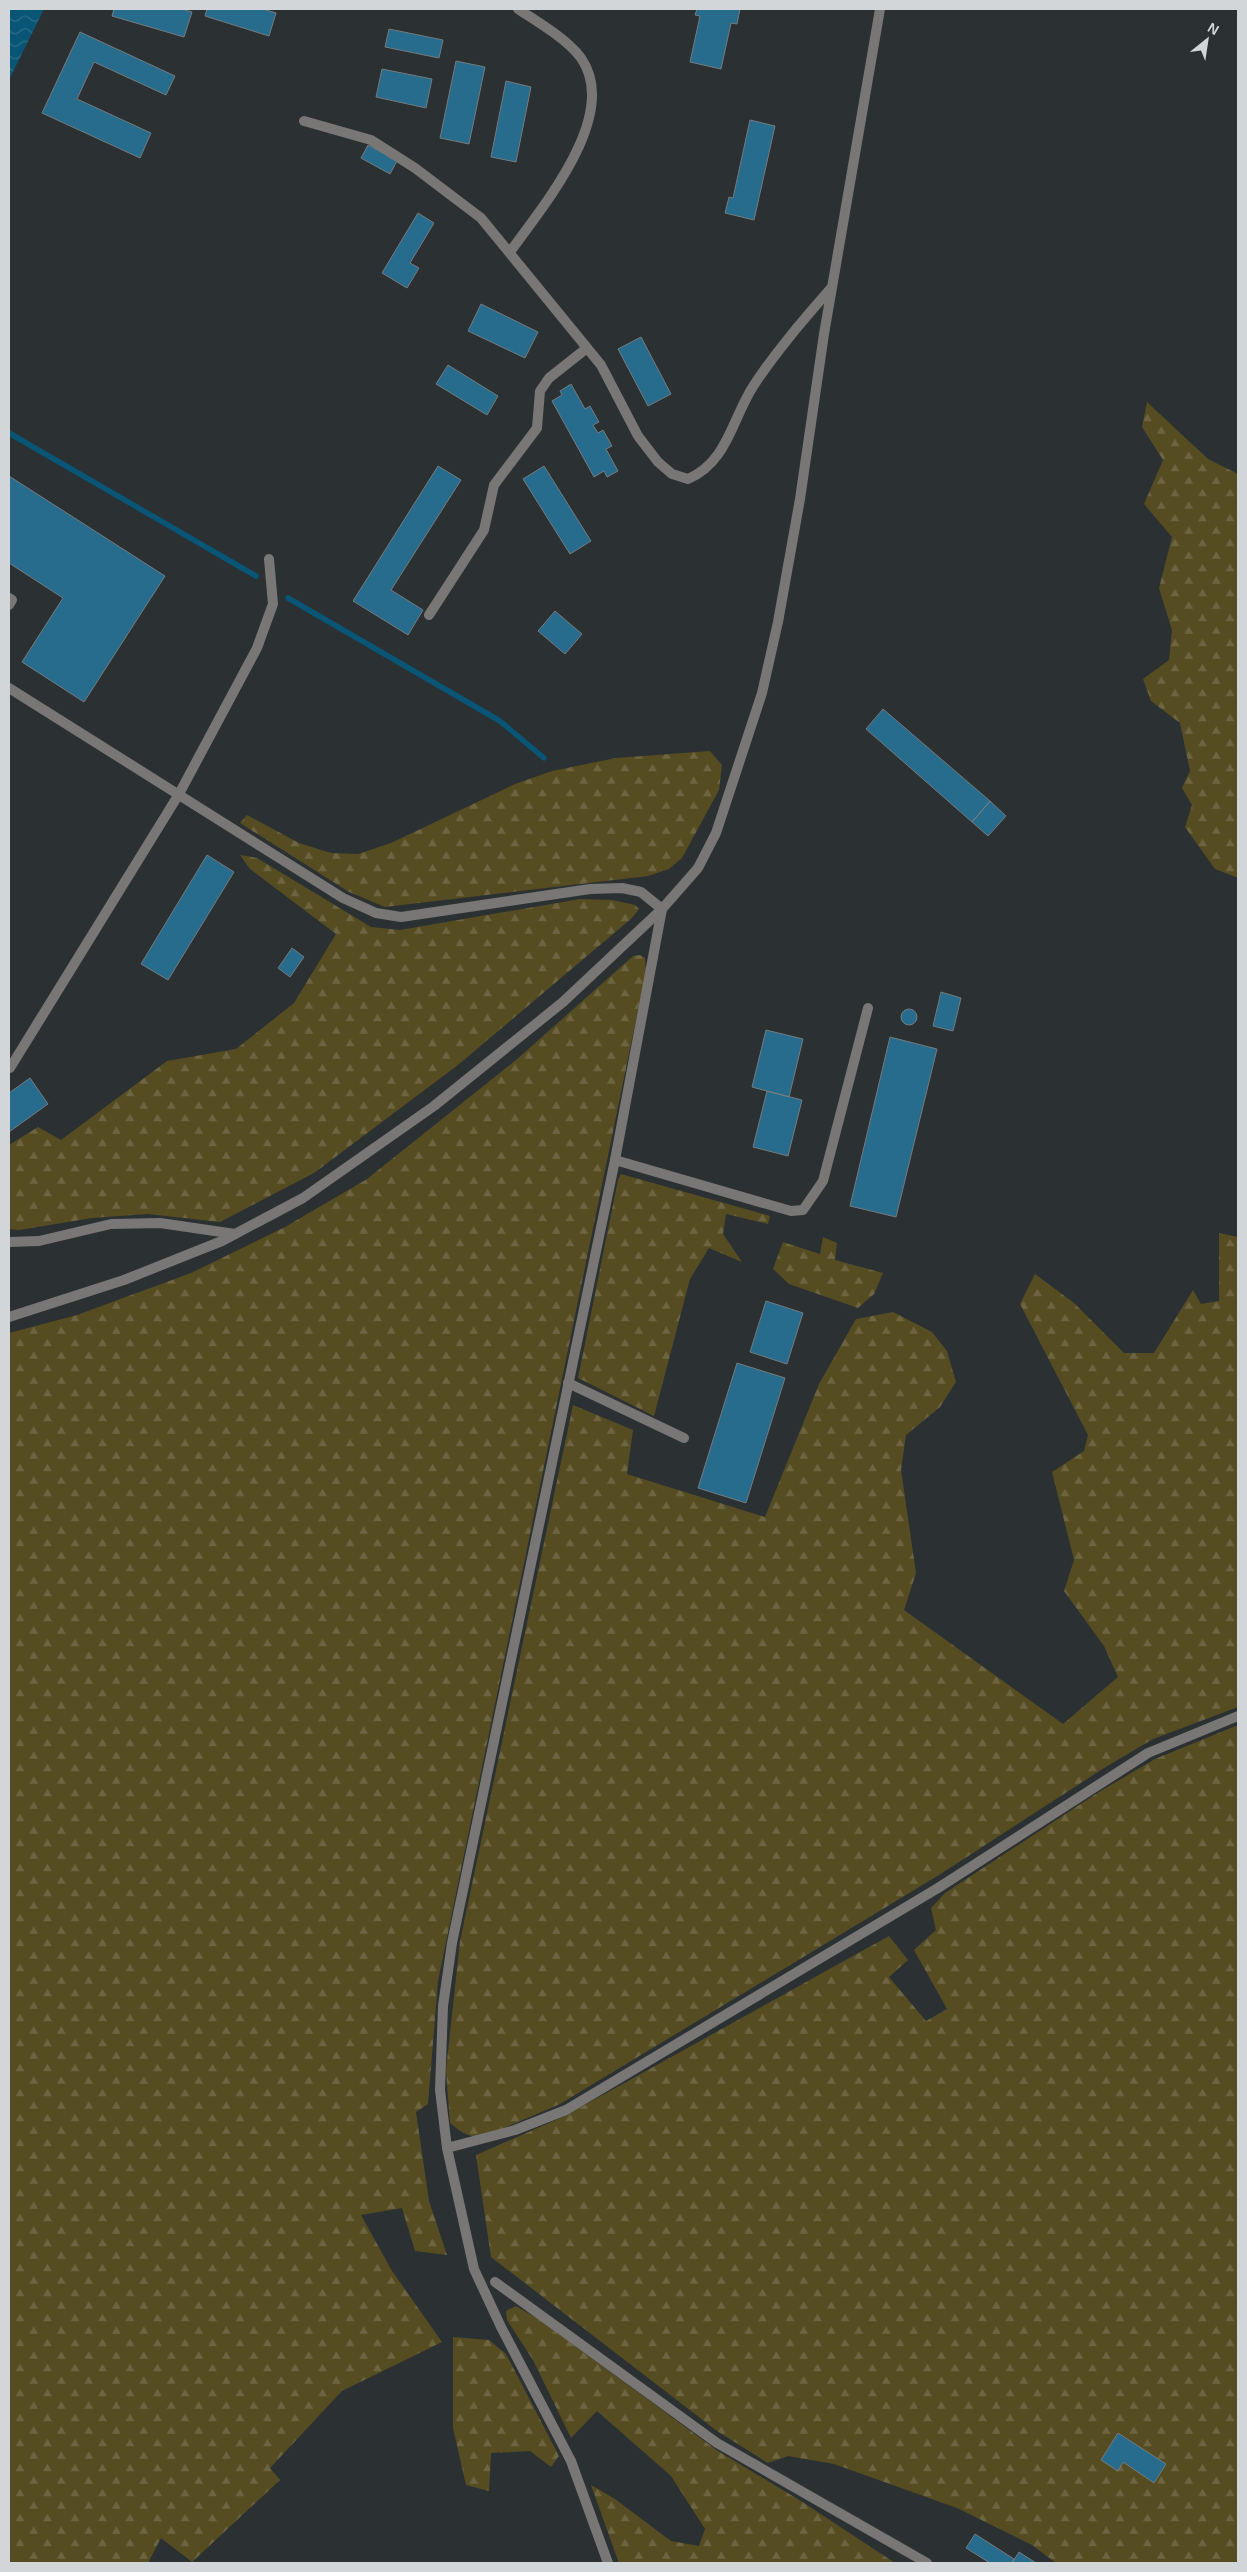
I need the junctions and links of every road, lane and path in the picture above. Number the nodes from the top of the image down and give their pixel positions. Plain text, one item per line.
1 (518, 9) edge
2 (880, 9) edge
3 (304, 121) dead end
4 (510, 252) junction
5 (832, 287) junction
6 (587, 348) junction
7 (269, 559) dead end
8 (9, 598) edge
9 (9, 605) edge
10 (429, 615) dead end
11 (9, 688) edge
12 (178, 794) junction
13 (662, 910) junction
14 (868, 1008) dead end
15 (10, 1068) dead end
16 (615, 1160) junction
17 (235, 1234) junction
18 (9, 1242) edge
19 (9, 1317) edge
20 (568, 1383) junction
21 (684, 1438) dead end
22 (1238, 1716) edge
23 (447, 2148) junction
24 (495, 2282) dead end
25 (608, 2563) edge
26 (927, 2563) edge

1 - 4 street
2 - 5 street
3 - 4 street
4 - 6 street
5 - 6 street
5 - 13 street
6 - 10 street
7 - 12 street
8 - 9 street
11 - 12 street
12 - 13 street
12 - 15 street
13 - 16 street
13 - 17 street
14 - 16 street
16 - 20 street
17 - 18 street
17 - 19 street
20 - 21 street
20 - 23 street
22 - 23 street
23 - 25 street
24 - 26 street

